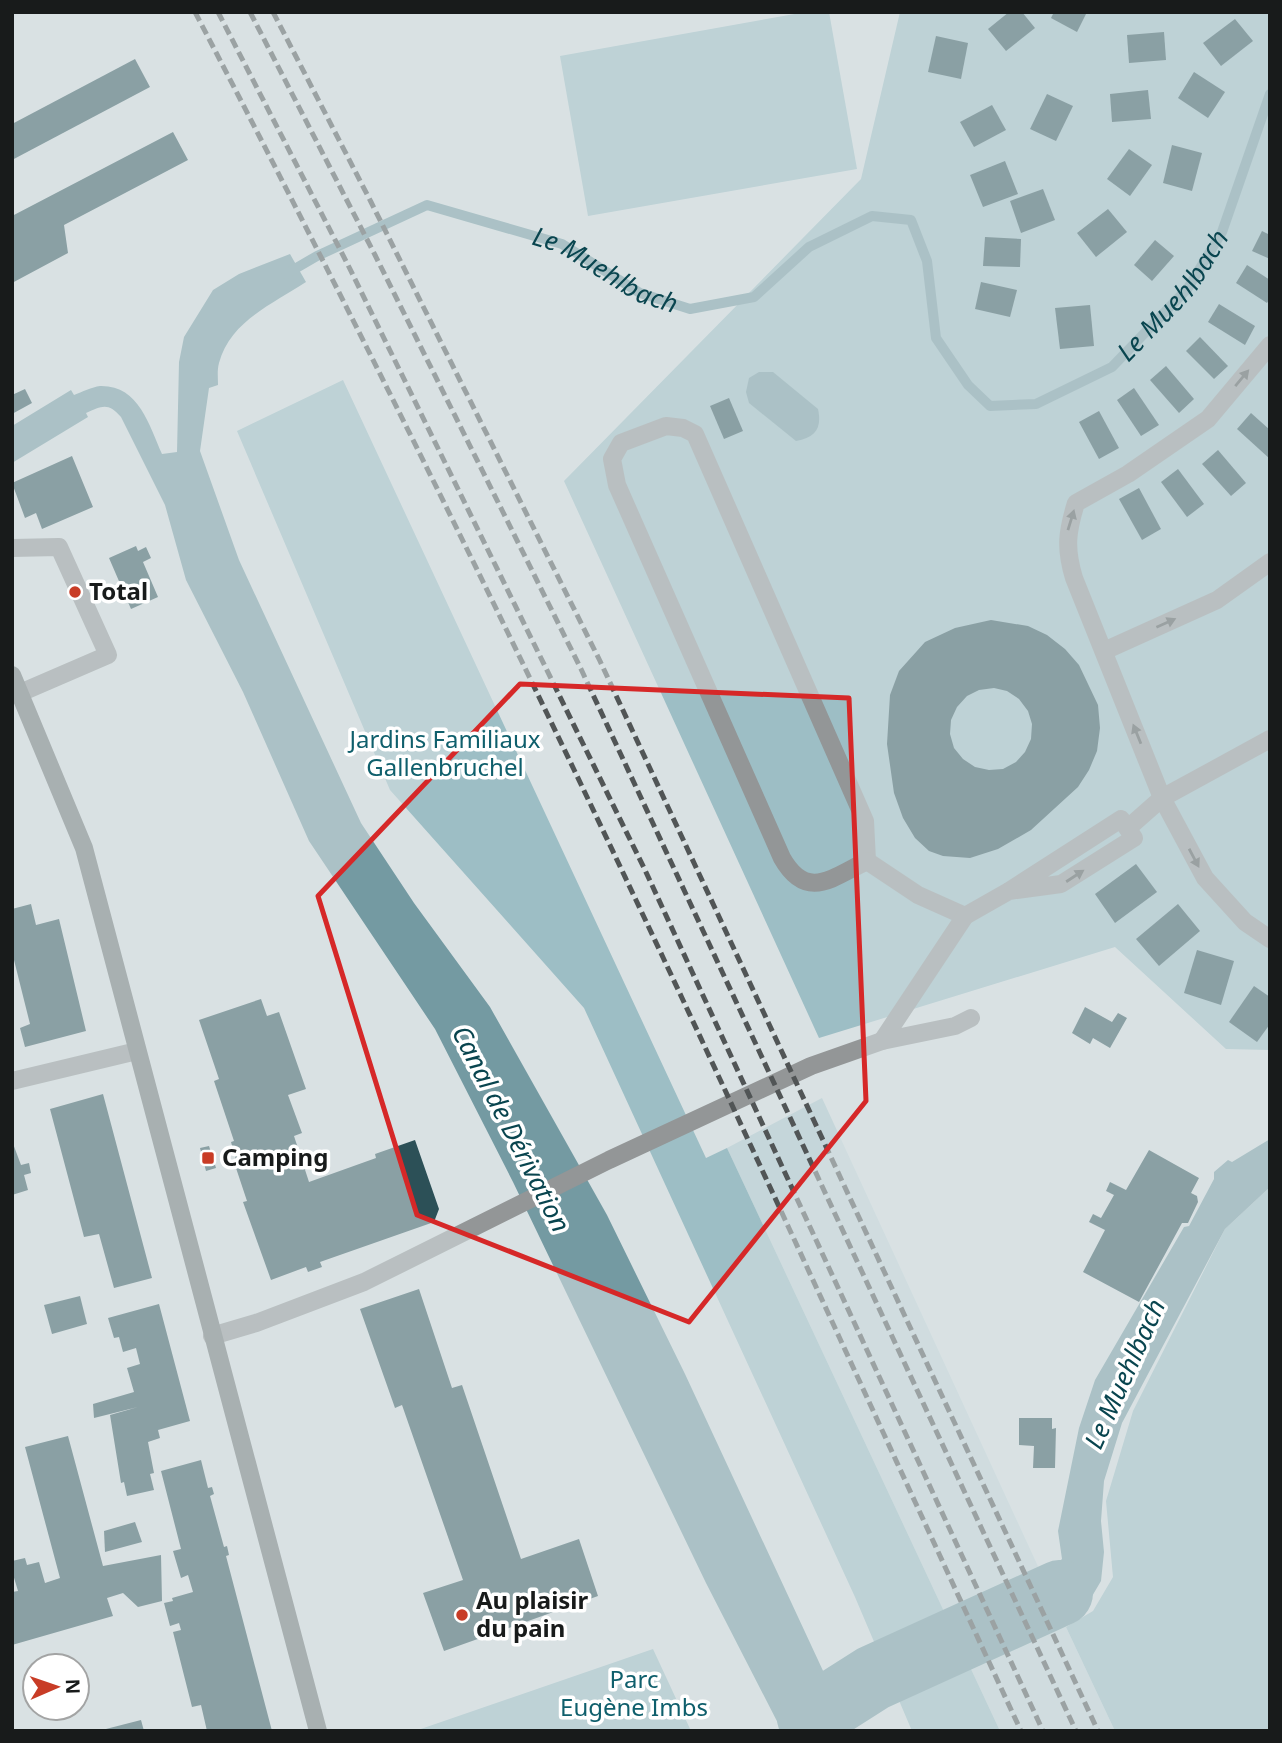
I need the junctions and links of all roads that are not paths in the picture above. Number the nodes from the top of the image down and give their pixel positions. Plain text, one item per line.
1 (1270, 345) edge
2 (12, 548) edge
3 (1270, 562) edge
4 (1104, 651) junction
5 (12, 675) edge
6 (20, 693) junction
7 (1270, 739) edge
8 (1162, 797) junction
9 (867, 860) junction
10 (965, 916) junction
11 (1270, 939) edge
12 (971, 1018) dead end
13 (882, 1041) junction
14 (137, 1051) junction
15 (12, 1081) edge
16 (212, 1336) junction
17 (317, 1731) edge

4 -> 1 street
2 - 6 street
4 -> 3 street
8 -> 4 street
5 - 6 main road
6 - 14 main road
7 - 8 street
8 - 10 street
8 -> 11 street
9 - 9 street
9 - 10 street
10 - 13 street
12 - 13 street
13 - 16 street
14 - 15 street
14 - 16 main road
16 - 17 main road

